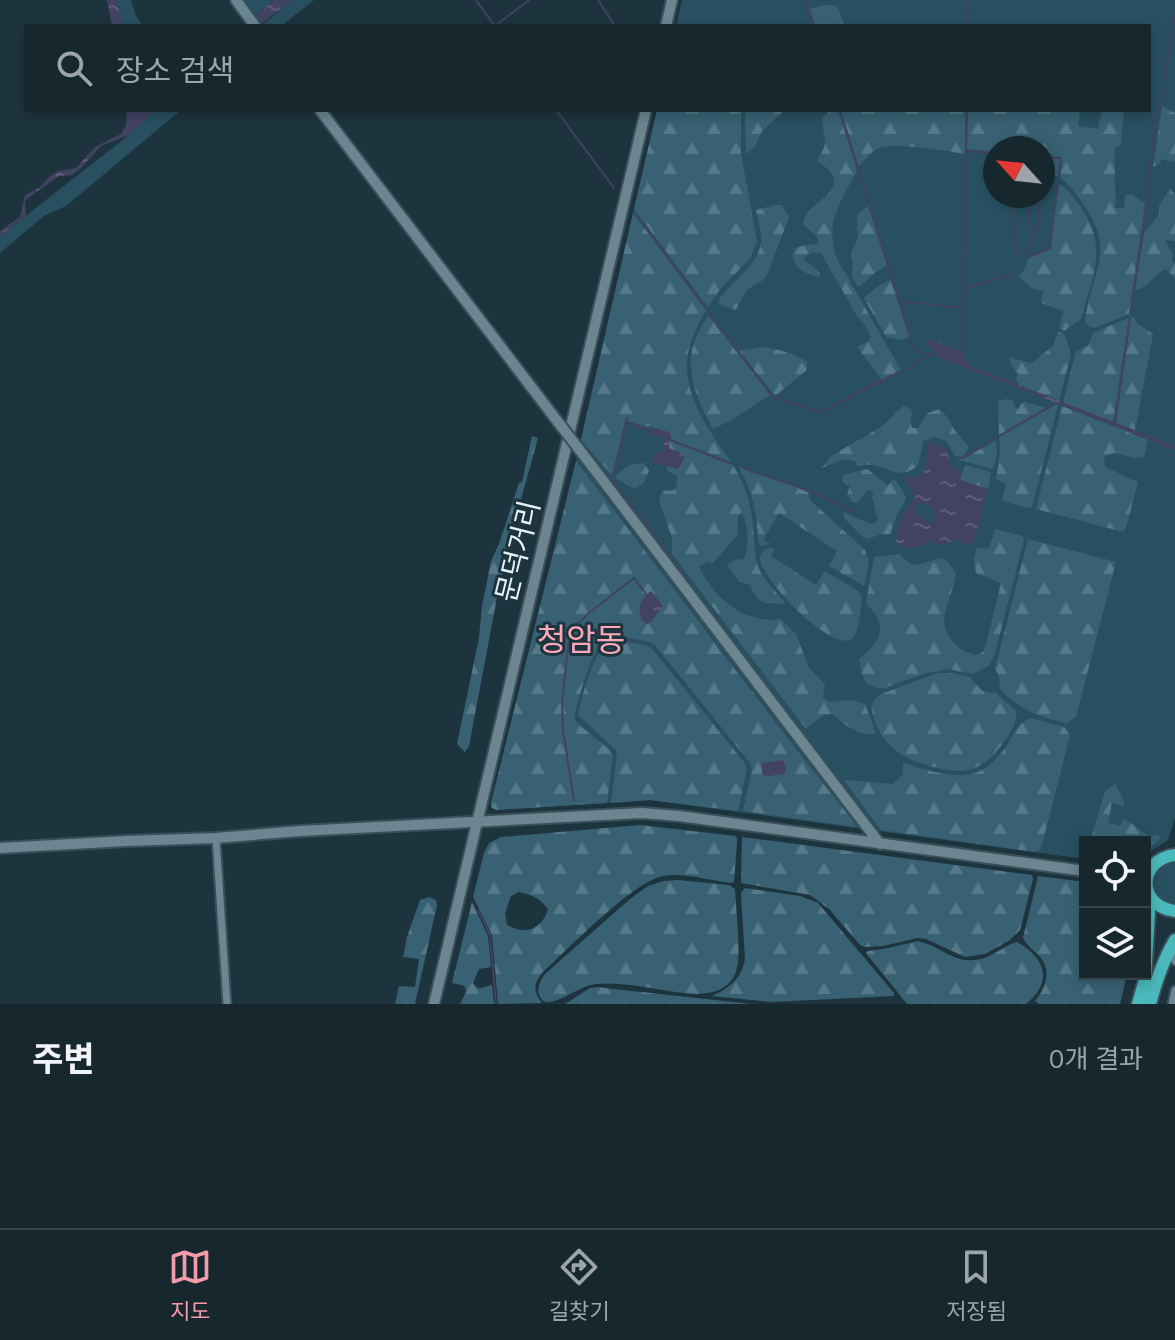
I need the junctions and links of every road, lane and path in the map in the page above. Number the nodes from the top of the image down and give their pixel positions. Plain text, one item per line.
1 (236, 0) edge
2 (672, 0) edge
3 (254, 24) edge
4 (666, 24) edge
5 (322, 112) edge
6 (646, 112) edge
7 (477, 823) junction
8 (216, 838) junction
9 (880, 844) junction
10 (0, 848) edge
11 (1175, 855) edge
12 (1151, 865) edge
13 (1079, 870) edge
14 (1151, 898) edge
15 (1147, 908) edge
16 (1174, 911) edge
17 (1173, 950) edge
18 (1175, 990) edge
19 (227, 1004) edge
20 (434, 1004) edge
21 (1138, 1004) edge
22 (1150, 1004) edge
23 (1172, 1004) edge

1 - 3 street
2 - 4 street
5 - 9 street, bridge
6 - 7 street, 문덕거리
7 - 8 street
7 - 9 street
7 - 20 street, 문덕거리
8 - 10 street
8 - 19 street
9 - 13 street
11 - 12 highway
14 - 16 highway
15 - 21 highway
17 - 22 highway
18 - 23 street

